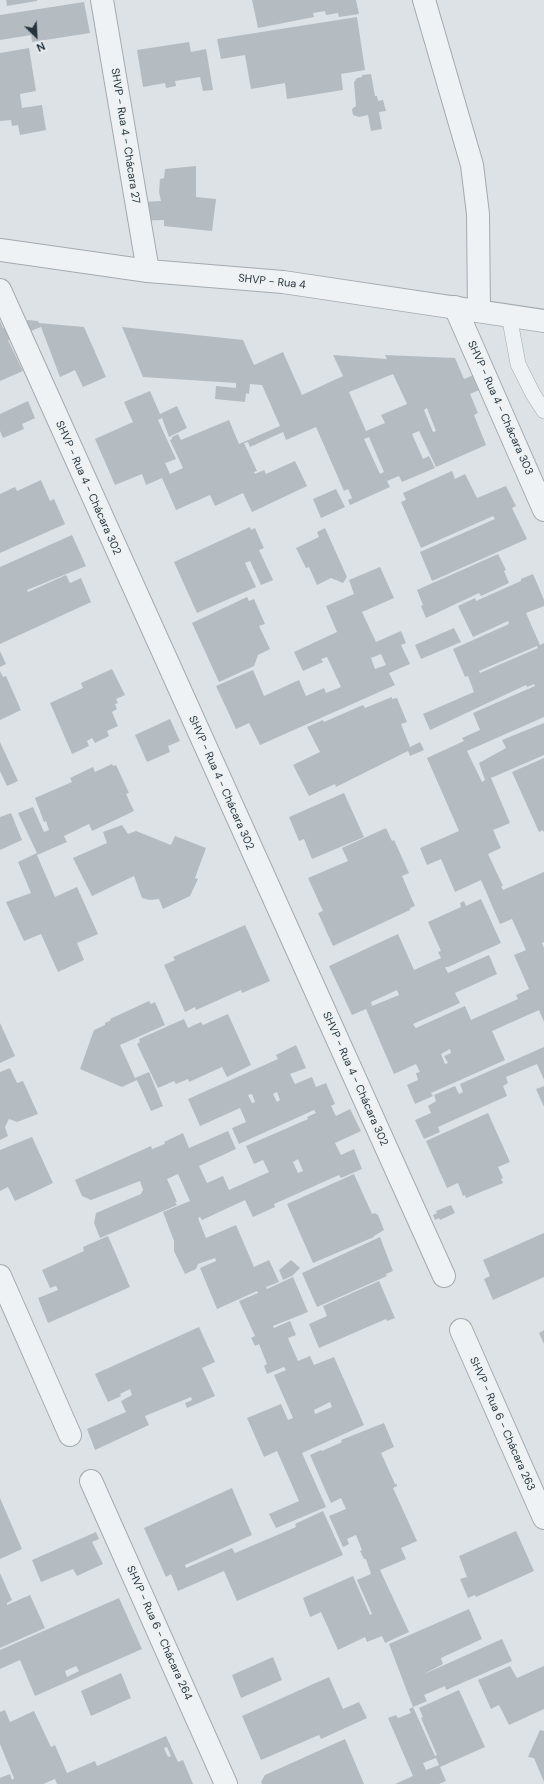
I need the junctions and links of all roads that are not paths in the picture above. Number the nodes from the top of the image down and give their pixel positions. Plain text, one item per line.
1 (102, 0) edge
2 (424, 0) edge
3 (0, 250) edge
4 (148, 271) junction
5 (0, 290) edge
6 (455, 307) junction
7 (479, 311) junction
8 (509, 315) junction
9 (544, 321) edge
10 (544, 412) edge
11 (544, 510) edge
12 (0, 1276) edge
13 (444, 1276) dead end
14 (461, 1330) dead end
15 (70, 1436) dead end
16 (91, 1481) dead end
17 (544, 1518) edge
18 (226, 1784) edge

1 - 4 street, SHVP - Rua 4 - Chácara 27
2 - 7 street
3 - 4 street, SHVP - Rua 4
4 - 6 street, SHVP - Rua 4
5 - 13 street, SHVP - Rua 4 - Chácara 302
6 - 7 street, SHVP - Rua 4
6 - 11 street, SHVP - Rua 4 - Chácara 303
7 - 8 street, SHVP - Rua 4
8 - 9 street, SHVP - Rua 4
8 - 10 lane
12 - 15 street
14 - 17 street, SHVP - Rua 6 - Chácara 263
16 - 18 street, SHVP - Rua 6 - Chácara 264

